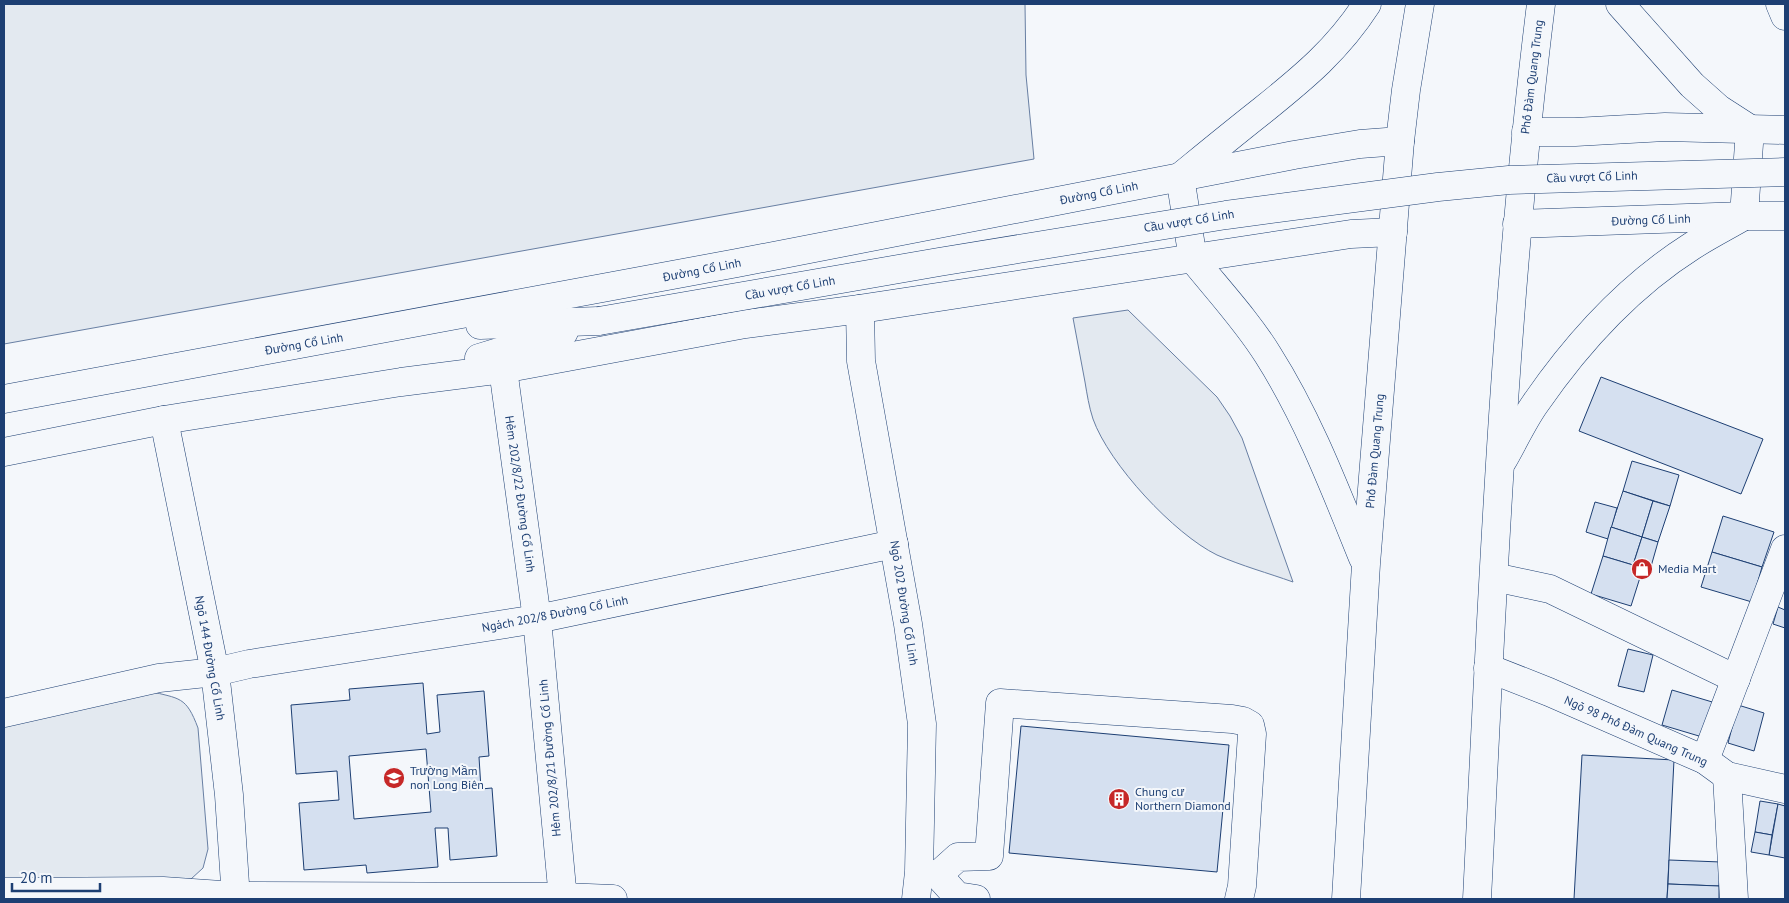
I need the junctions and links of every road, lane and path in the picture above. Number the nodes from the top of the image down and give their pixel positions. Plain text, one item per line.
1 (1367, 4) edge
2 (1420, 4) edge
3 (1541, 4) edge
4 (1620, 4) edge
5 (1780, 4) edge
6 (1785, 16) edge
7 (1750, 128) junction
8 (1785, 130) edge
9 (1526, 132) junction
10 (1400, 141) junction
11 (1785, 172) edge
12 (1180, 177) junction
13 (1744, 216) junction
14 (1785, 216) edge
15 (1518, 224) junction
16 (1393, 232) junction
17 (1193, 259) junction
18 (860, 309) junction
19 (599, 321) junction
20 (391, 328) junction
21 (503, 369) junction
22 (401, 382) junction
23 (4, 399) edge
24 (164, 420) junction
25 (4, 452) edge
26 (1500, 465) junction
27 (894, 544) junction
28 (1785, 549) edge
29 (1366, 564) junction
30 (1494, 577) junction
31 (537, 619) junction
32 (1488, 668) junction
33 (215, 672) junction
34 (1736, 679) junction
35 (4, 713) edge
36 (1705, 760) junction
37 (1727, 776) junction
38 (1785, 788) edge
39 (928, 873) junction
40 (4, 892) edge
41 (236, 898) edge
42 (563, 898) edge
43 (613, 899) edge
44 (916, 899) edge
45 (976, 899) edge
46 (1239, 899) edge
47 (1346, 899) edge
48 (1477, 899) edge
49 (1734, 899) edge

1 - 12 main road
2 - 10 main road, Phố Đàm Quang Trung
3 - 9 main road, Phố Đàm Quang Trung
4 - 7 main road
5 - 6 main road
7 - 8 main road
7 - 9 main road
7 - 13 main road
9 - 15 main road, Phố Đàm Quang Trung
10 - 12 main road, Đường Cổ Linh
10 - 16 main road, Phố Đàm Quang Trung
11 - 19 main road, Cầu vượt Cổ Linh, bridge
12 - 17 main road
12 - 20 main road, Đường Cổ Linh
13 - 14 main road, Đường Cổ Linh
13 - 15 main road, Đường Cổ Linh
13 - 26 main road
15 - 26 main road, Phố Đàm Quang Trung
16 - 17 main road
16 - 29 main road, Phố Đàm Quang Trung
17 - 18 main road
17 - 29 main road
18 - 21 main road
18 - 27 main road, Ngõ 202 Đường Cổ Linh
19 - 20 main road, Cầu vượt Cổ Linh
19 - 22 main road, Cầu vượt Cổ Linh
20 - 23 main road, Đường Cổ Linh
21 - 22 main road
21 - 31 main road, Hẻm 202/8/22 Đường Cổ Linh
22 - 24 main road
24 - 25 main road
24 - 33 main road, Ngõ 144 Đường Cổ Linh
26 - 30 main road, Phố Đàm Quang Trung
27 - 31 main road, Ngách 202/8 Đường Cổ Linh
27 - 39 main road, Ngõ 202 Đường Cổ Linh
28 - 34 main road
29 - 47 main road, Phố Đàm Quang Trung
30 - 32 main road, Phố Đàm Quang Trung
30 - 34 main road
31 - 33 main road, Ngách 202/8 Đường Cổ Linh
31 - 42 main road, Hẻm 202/8/21 Đường Cổ Linh
32 - 36 main road, Ngõ 98 Phố Đàm Quang Trung
32 - 48 main road, Phố Đàm Quang Trung
33 - 35 main road, Ngách 202/8 Đường Cổ Linh
33 - 41 main road, Ngõ 144 Đường Cổ Linh
34 - 36 main road
36 - 37 main road, Ngõ 98 Phố Đàm Quang Trung
37 - 38 main road, Ngõ 98 Phố Đàm Quang Trung
37 - 49 main road
39 - 44 main road, Ngõ 202 Đường Cổ Linh
39 - 45 main road
39 - 46 main road
40 - 41 main road
41 - 42 main road
42 - 43 main road

